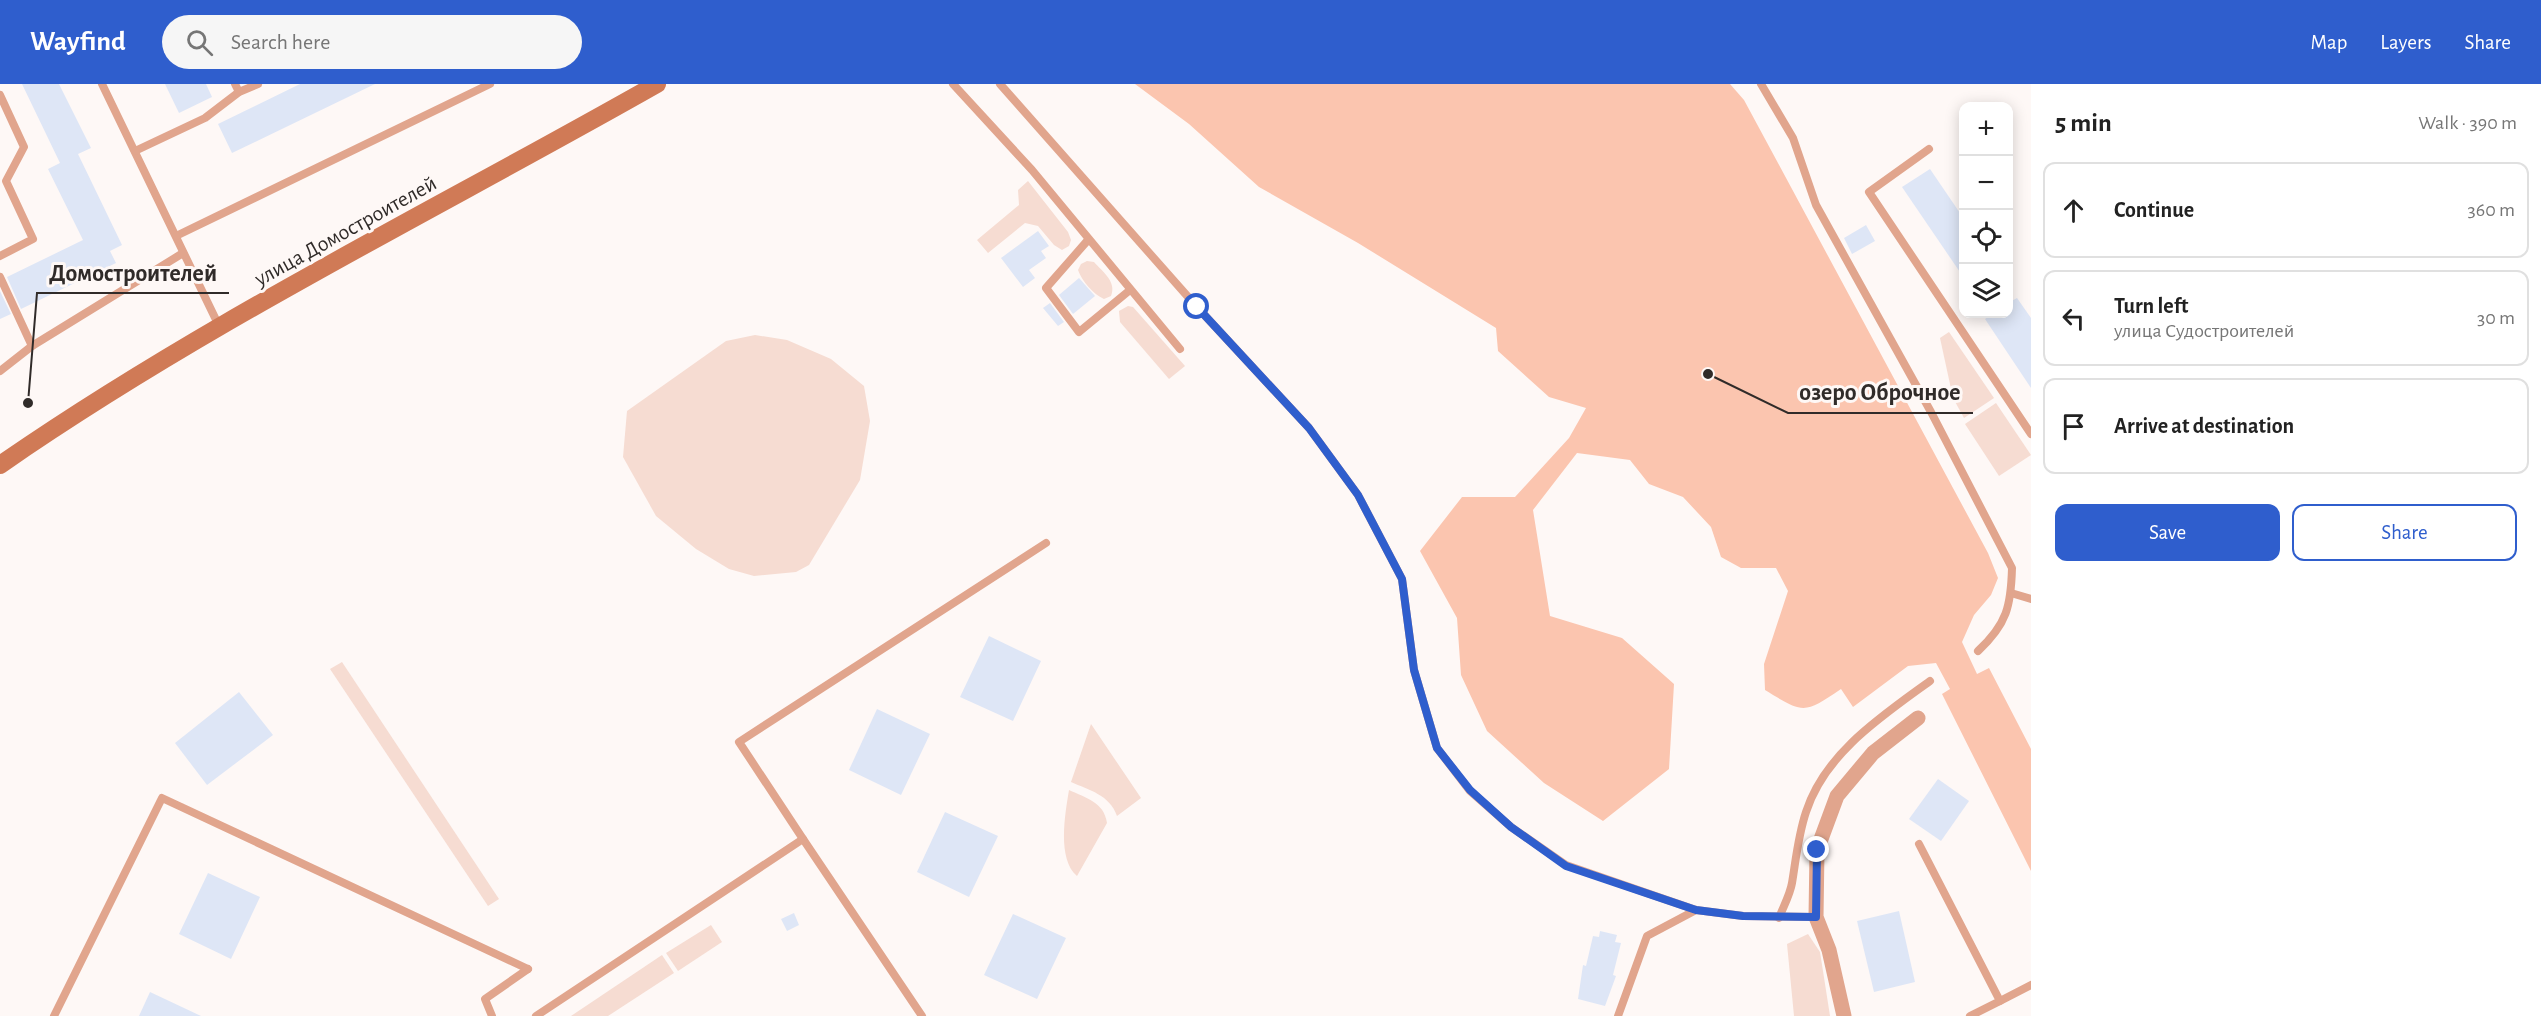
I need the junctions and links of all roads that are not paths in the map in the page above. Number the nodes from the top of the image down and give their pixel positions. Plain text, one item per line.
1 (102, 84) edge
2 (235, 84) edge
3 (258, 84) edge
4 (490, 84) edge
5 (657, 84) edge
6 (953, 84) edge
7 (1000, 84) edge
8 (1761, 84) edge
9 (477, 87) edge
10 (239, 92) junction
11 (0, 95) edge
12 (1929, 149) dead end
13 (135, 151) junction
14 (176, 236) junction
15 (1088, 240) junction
16 (183, 253) junction
17 (0, 256) edge
18 (0, 277) edge
19 (1130, 290) junction
20 (219, 326) junction
21 (32, 346) junction
22 (1180, 349) dead end
23 (0, 371) edge
24 (2031, 434) edge
25 (0, 465) edge
26 (1046, 543) dead end
27 (2011, 593) junction
28 (2031, 599) edge
29 (1978, 651) dead end
30 (1930, 681) dead end
31 (1918, 718) dead end
32 (803, 839) junction
33 (1919, 844) dead end
34 (1696, 910) junction
35 (1816, 917) junction
36 (1779, 918) junction
37 (2031, 986) edge
38 (2000, 1000) junction
39 (54, 1016) edge
40 (492, 1016) edge
41 (536, 1016) edge
42 (922, 1016) edge
43 (1618, 1016) edge
44 (1844, 1016) edge
45 (1970, 1016) edge

1 - 13 lane
2 - 10 lane
3 - 10 lane
4 - 9 lane
5 - 20 main road, улица Домостроителей
6 - 15 lane
7 - 34 lane
8 - 27 lane
9 - 14 lane
10 - 13 lane
11 - 17 lane
12 - 24 lane
13 - 14 lane
14 - 16 lane
15 - 19 lane
15 - 19 lane
16 - 20 lane
16 - 21 lane
18 - 21 lane
19 - 22 lane
20 - 25 main road, улица Домостроителей
21 - 23 lane
26 - 32 lane
27 - 28 lane
27 - 29 lane
30 - 36 lane
31 - 35 street
32 - 41 lane
32 - 42 lane
33 - 38 lane
34 - 36 lane
34 - 43 lane
35 - 36 lane
35 - 44 street
37 - 38 lane
38 - 45 lane
39 - 40 lane

